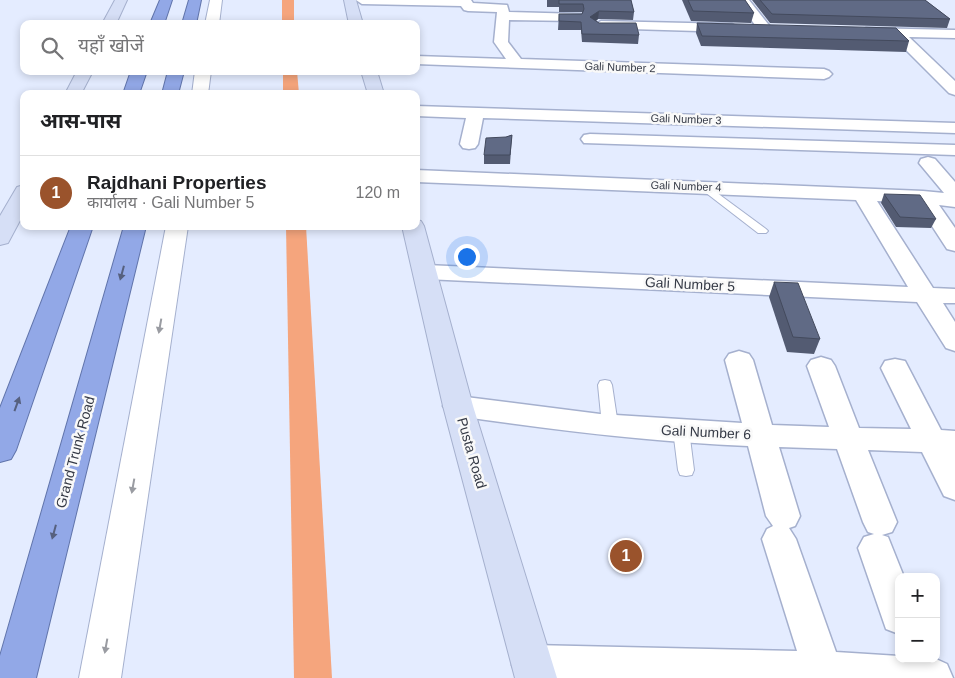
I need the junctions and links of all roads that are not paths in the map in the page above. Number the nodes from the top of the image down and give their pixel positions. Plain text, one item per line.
1 (121, 0) edge
2 (166, 0) edge
3 (196, 0) edge
4 (216, 0) edge
5 (350, 0) edge
6 (362, 0) edge
7 (743, 0) edge
8 (466, 1) edge
9 (502, 16) junction
10 (576, 17) edge
11 (111, 20) edge
12 (158, 20) edge
13 (190, 20) edge
14 (213, 20) edge
15 (355, 20) edge
16 (598, 25) edge
17 (501, 30) junction
18 (519, 30) dead end
19 (850, 31) edge
20 (896, 32) junction
21 (955, 34) edge
22 (539, 51) dead end
23 (420, 60) edge
24 (517, 64) junction
25 (551, 64) junction
26 (824, 74) dead end
27 (83, 75) edge
28 (138, 75) edge
29 (175, 75) edge
30 (203, 75) edge
31 (371, 75) edge
32 (939, 75) junction
33 (955, 76) edge
34 (75, 90) edge
35 (133, 90) edge
36 (171, 90) edge
37 (201, 90) edge
38 (375, 90) edge
39 (955, 90) edge
40 (420, 111) edge
41 (475, 113) junction
42 (634, 118) junction
43 (782, 122) junction
44 (822, 124) junction
45 (955, 128) edge
46 (590, 138) dead end
47 (490, 139) edge
48 (638, 140) junction
49 (796, 145) junction
50 (837, 146) junction
51 (955, 150) edge
52 (928, 164) dead end
53 (420, 176) edge
54 (705, 187) junction
55 (955, 194) edge
56 (863, 195) junction
57 (923, 197) junction
58 (20, 199) edge
59 (955, 201) edge
60 (81, 230) edge
61 (134, 230) edge
62 (176, 230) edge
63 (413, 230) edge
64 (762, 231) dead end
65 (0, 238) edge
66 (955, 244) edge
67 (426, 272) junction
68 (924, 295) junction
69 (955, 296) edge
70 (955, 342) edge
71 (739, 360) dead end
72 (821, 366) dead end
73 (895, 368) dead end
74 (606, 385) dead end
75 (458, 406) junction
76 (610, 425) junction
77 (680, 430) junction
78 (761, 435) junction
79 (850, 438) junction
80 (943, 442) edge
81 (0, 450) edge
82 (686, 470) dead end
83 (955, 487) edge
84 (895, 601) edge
85 (823, 670) junction
86 (921, 671) edge
87 (534, 672) edge
88 (15, 678) edge
89 (100, 678) edge

1 - 11 main road
2 - 12 highway
3 - 13 highway
4 - 14 street
5 - 15 main road
6 - 8 street
7 - 16 street
8 - 9 street
9 - 10 street
9 - 17 street
17 - 18 street
17 - 24 street
19 - 20 street
20 - 21 street
20 - 32 street
22 - 25 street
23 - 24 street, Gali Number 2
24 - 25 street, Gali Number 2
25 - 26 street, Gali Number 2
27 - 34 main road
28 - 35 highway
29 - 36 highway
30 - 37 street
31 - 38 main road
32 - 33 street
32 - 39 street
40 - 41 street, Gali Number 3
41 - 42 street, Gali Number 3
41 - 47 street
42 - 43 street, Gali Number 3
42 - 48 street
43 - 44 street, Gali Number 3
43 - 49 street
44 - 45 street, Gali Number 3
44 - 50 street
46 - 48 street
48 - 49 street
49 - 50 street
50 - 51 street
52 - 55 street
53 - 54 street, Gali Number 4
54 - 56 street, Gali Number 4
54 - 64 lane
56 - 57 street, Gali Number 4
56 - 68 street
57 - 59 street, Gali Number 4
57 - 66 street
58 - 65 main road
81 -> 60 highway
61 -> 88 highway, Grand Trunk Road
62 -> 89 street
63 - 67 main road, Pusta Road
67 - 68 street, Gali Number 5
67 - 75 main road, Pusta Road
68 - 69 street, Gali Number 5
68 - 70 street
71 - 78 street
72 - 79 street
73 - 80 street
74 - 76 lane
75 - 76 street, Gali Number 6
75 - 87 main road, Pusta Road
76 - 77 street, Gali Number 6
77 - 78 street, Gali Number 6
77 - 82 lane
78 - 79 street, Gali Number 6
78 - 85 street
79 - 80 street, Gali Number 6
79 - 84 street
80 - 83 street
85 - 86 street
85 - 87 street

